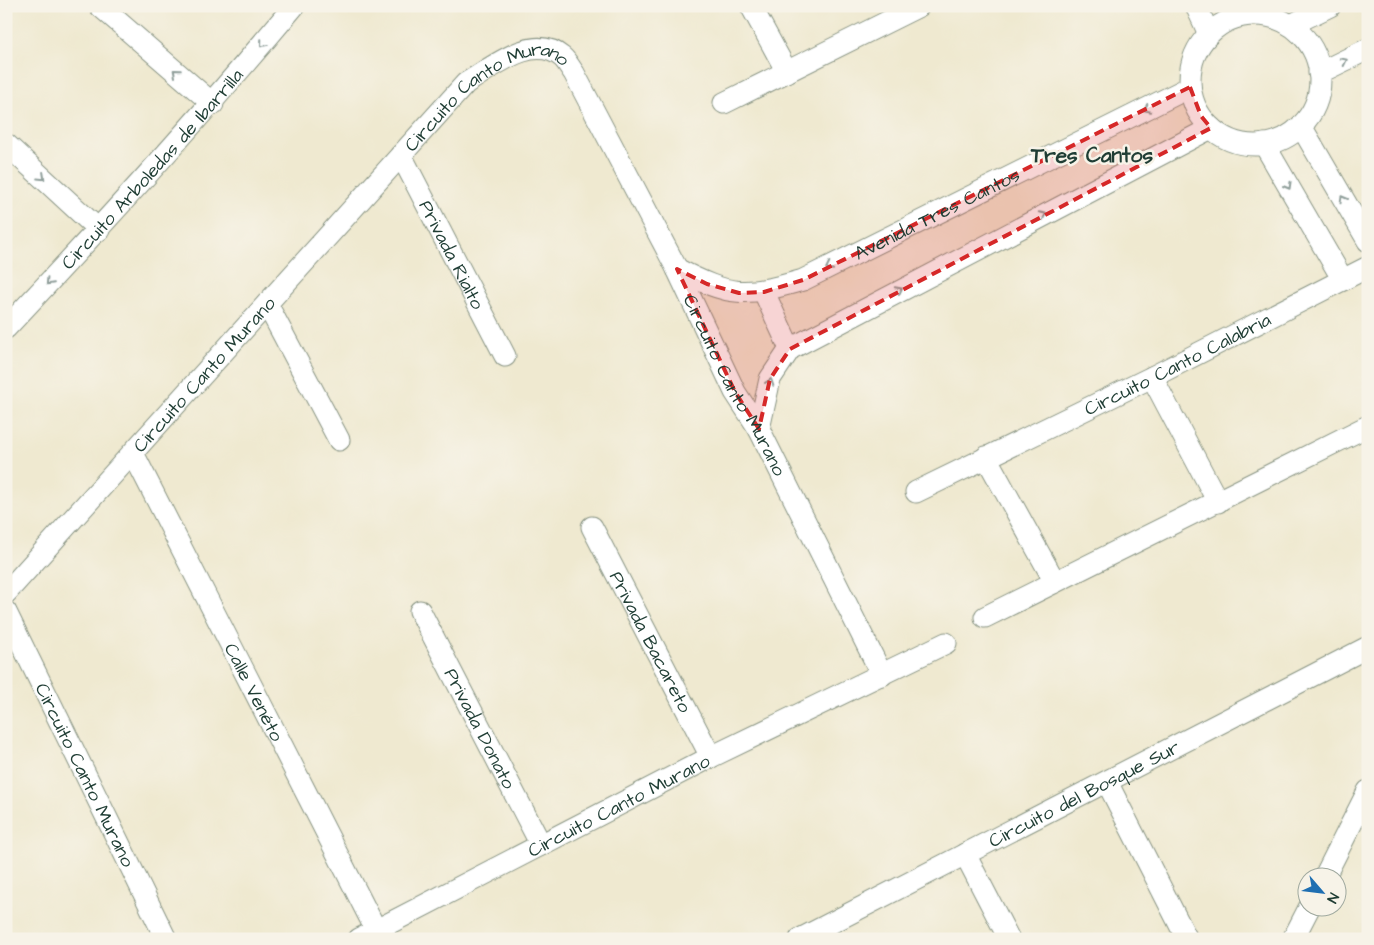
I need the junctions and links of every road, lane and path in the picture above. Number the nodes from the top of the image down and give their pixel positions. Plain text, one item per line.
1 (100, 6) edge
2 (294, 6) edge
3 (751, 6) edge
4 (920, 6) edge
5 (1196, 6) edge
6 (1330, 6) edge
7 (1237, 11) edge
8 (1291, 25) junction
9 (1209, 34) junction
10 (1368, 49) edge
11 (788, 72) junction
12 (1320, 73) junction
13 (1190, 87) junction
14 (724, 103) dead end
15 (212, 104) junction
16 (1301, 126) junction
17 (1211, 128) junction
18 (6, 144) edge
19 (1264, 144) junction
20 (401, 155) junction
21 (99, 230) junction
22 (1368, 241) edge
23 (1368, 268) edge
24 (677, 269) junction
25 (1343, 280) junction
26 (764, 292) junction
27 (267, 304) junction
28 (6, 328) edge
29 (790, 348) junction
30 (505, 356) dead end
31 (1152, 377) junction
32 (1368, 426) edge
33 (759, 429) junction
34 (339, 440) dead end
35 (133, 453) junction
36 (986, 457) junction
37 (916, 492) dead end
38 (1218, 502) junction
39 (592, 527) dead end
40 (1055, 582) junction
41 (6, 593) edge
42 (420, 611) dead end
43 (6, 612) edge
44 (985, 617) dead end
45 (946, 643) dead end
46 (1368, 647) edge
47 (882, 675) junction
48 (711, 757) junction
49 (1108, 782) junction
50 (1368, 791) edge
51 (541, 846) junction
52 (965, 854) junction
53 (1329, 868) edge
54 (1304, 918) edge
55 (825, 933) edge
56 (367, 935) edge
57 (166, 939) edge
58 (800, 939) edge
59 (1009, 939) edge
60 (1187, 939) edge
61 (1293, 939) edge

15 -> 1 street
2 -> 15 street, Circuito Arboledas de Ibarrilla
3 - 11 street
4 - 11 street
5 - 9 street
6 - 8 street
7 - 8 street
7 - 9 street
8 - 12 street
9 - 13 street
12 -> 10 street
11 - 14 street
12 - 16 street
13 - 17 street
13 -> 26 street, Avenida Tres Cantos
15 - 21 street, Circuito Arboledas de Ibarrilla
16 - 19 street
22 -> 16 street
17 - 19 street
29 -> 17 street
18 -> 21 street
19 -> 25 street
20 - 24 street, Circuito Canto Murano
20 - 27 street, Circuito Canto Murano
20 - 30 street, Privada Rialto
21 -> 28 street, Circuito Arboledas de Ibarrilla
23 - 25 street, Circuito Canto Calabria
24 - 26 street, Avenida Tres Cantos
24 - 33 street, Circuito Canto Murano
25 - 31 street, Circuito Canto Calabria
26 - 29 street
27 - 34 street
27 - 35 street, Circuito Canto Murano
33 -> 29 street
31 - 36 street, Circuito Canto Calabria
31 - 38 street
32 - 38 street
33 - 47 street, Circuito Canto Murano
35 - 41 street, Circuito Canto Murano
35 - 56 street, Calle Venéto
36 - 37 street, Circuito Canto Calabria
36 - 40 street
38 - 40 street
39 - 48 street, Privada Bacareto
40 - 44 street
42 - 51 street, Privada Donato
43 - 57 street, Circuito Canto Murano
45 - 47 street, Circuito Canto Murano
46 - 49 street, Circuito del Bosque Sur
47 - 48 street, Circuito Canto Murano
48 - 51 street, Circuito Canto Murano
49 - 52 street, Circuito del Bosque Sur
49 - 60 street
50 - 53 street
51 - 56 street, Circuito Canto Murano
52 - 55 street, Circuito del Bosque Sur
52 - 59 street
54 - 61 street
55 - 58 street, Circuito del Bosque Sur

